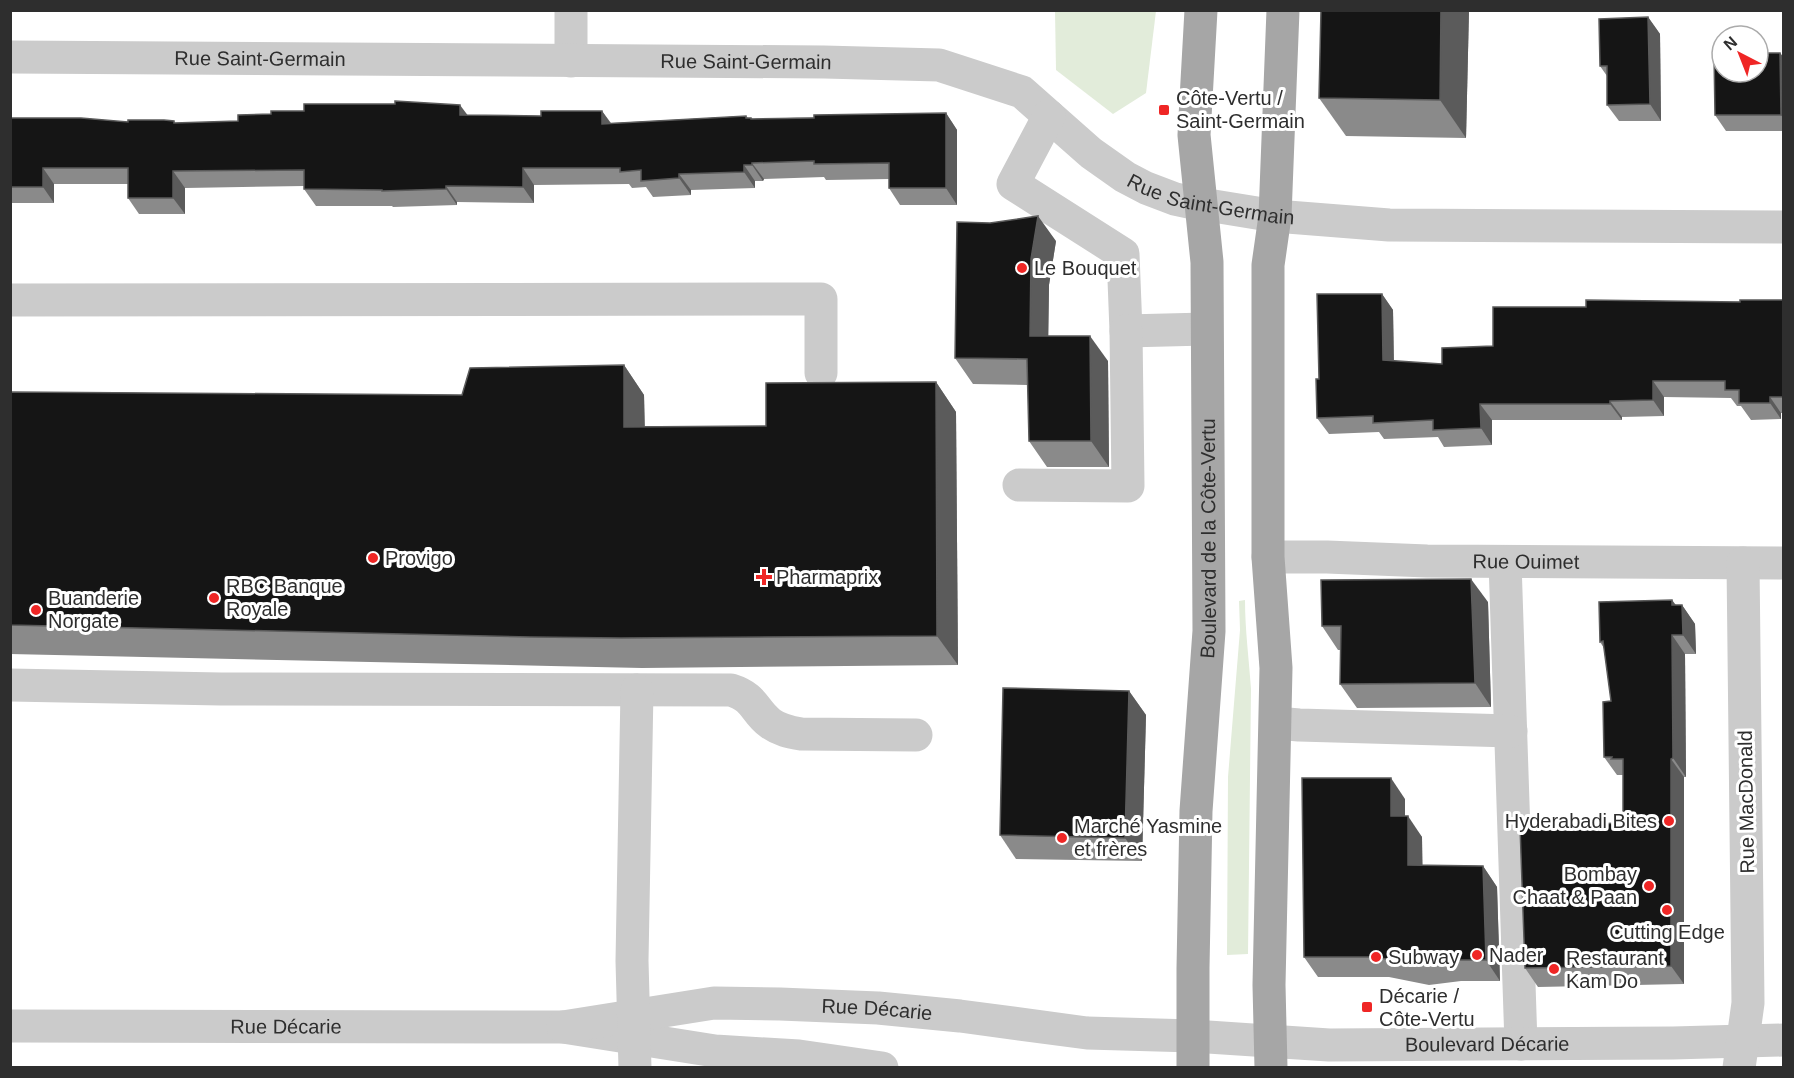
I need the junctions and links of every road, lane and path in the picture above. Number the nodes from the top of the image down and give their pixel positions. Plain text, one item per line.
1 (571, 10) edge
2 (1201, 10) edge
3 (1283, 10) edge
4 (10, 57) edge
5 (571, 61) junction
6 (1049, 116) junction
7 (1201, 204) junction
8 (1275, 216) junction
9 (1784, 227) edge
10 (10, 300) edge
11 (1206, 329) junction
12 (1126, 331) junction
13 (821, 373) dead end
14 (1019, 485) dead end
15 (1268, 557) junction
16 (1505, 562) junction
17 (1743, 563) junction
18 (1784, 563) edge
19 (10, 685) edge
20 (637, 690) junction
21 (1276, 723) junction
22 (1511, 731) junction
23 (916, 735) dead end
24 (10, 1026) edge
25 (634, 1040) edge
26 (1784, 1040) edge
27 (1521, 1044) junction
28 (1193, 1052) edge
29 (1271, 1054) edge
30 (1741, 1054) edge
31 (882, 1068) edge

1 - 5 street
2 - 7 main road, Boulevard de la Côte-Vertu
3 - 8 main road
4 - 5 street, Rue Saint-Germain
5 - 6 street, Rue Saint-Germain
6 - 7 street, Rue Saint-Germain
6 - 12 street
7 - 8 street, Rue Saint-Germain
7 - 11 main road, Boulevard de la Côte-Vertu
8 - 9 street, Rue Saint-Germain
8 - 15 main road
10 - 13 street
11 - 12 street
11 - 28 main road, Boulevard de la Côte-Vertu
12 - 14 street
15 - 16 street, Rue Ouimet
15 - 21 main road
16 - 17 street, Rue Ouimet
16 - 22 street
17 - 18 street, Rue Ouimet
17 - 30 street, Rue MacDonald
19 - 20 street
20 - 23 street
20 - 25 street
21 - 22 street
21 - 29 main road
22 - 27 street
24 - 25 street, Rue Décarie
25 - 28 street, Rue Décarie
25 - 31 street, Rue Décarie
26 - 30 street, Boulevard Décarie
27 - 29 street, Boulevard Décarie
27 - 30 street, Boulevard Décarie
28 - 29 street, Boulevard Décarie

